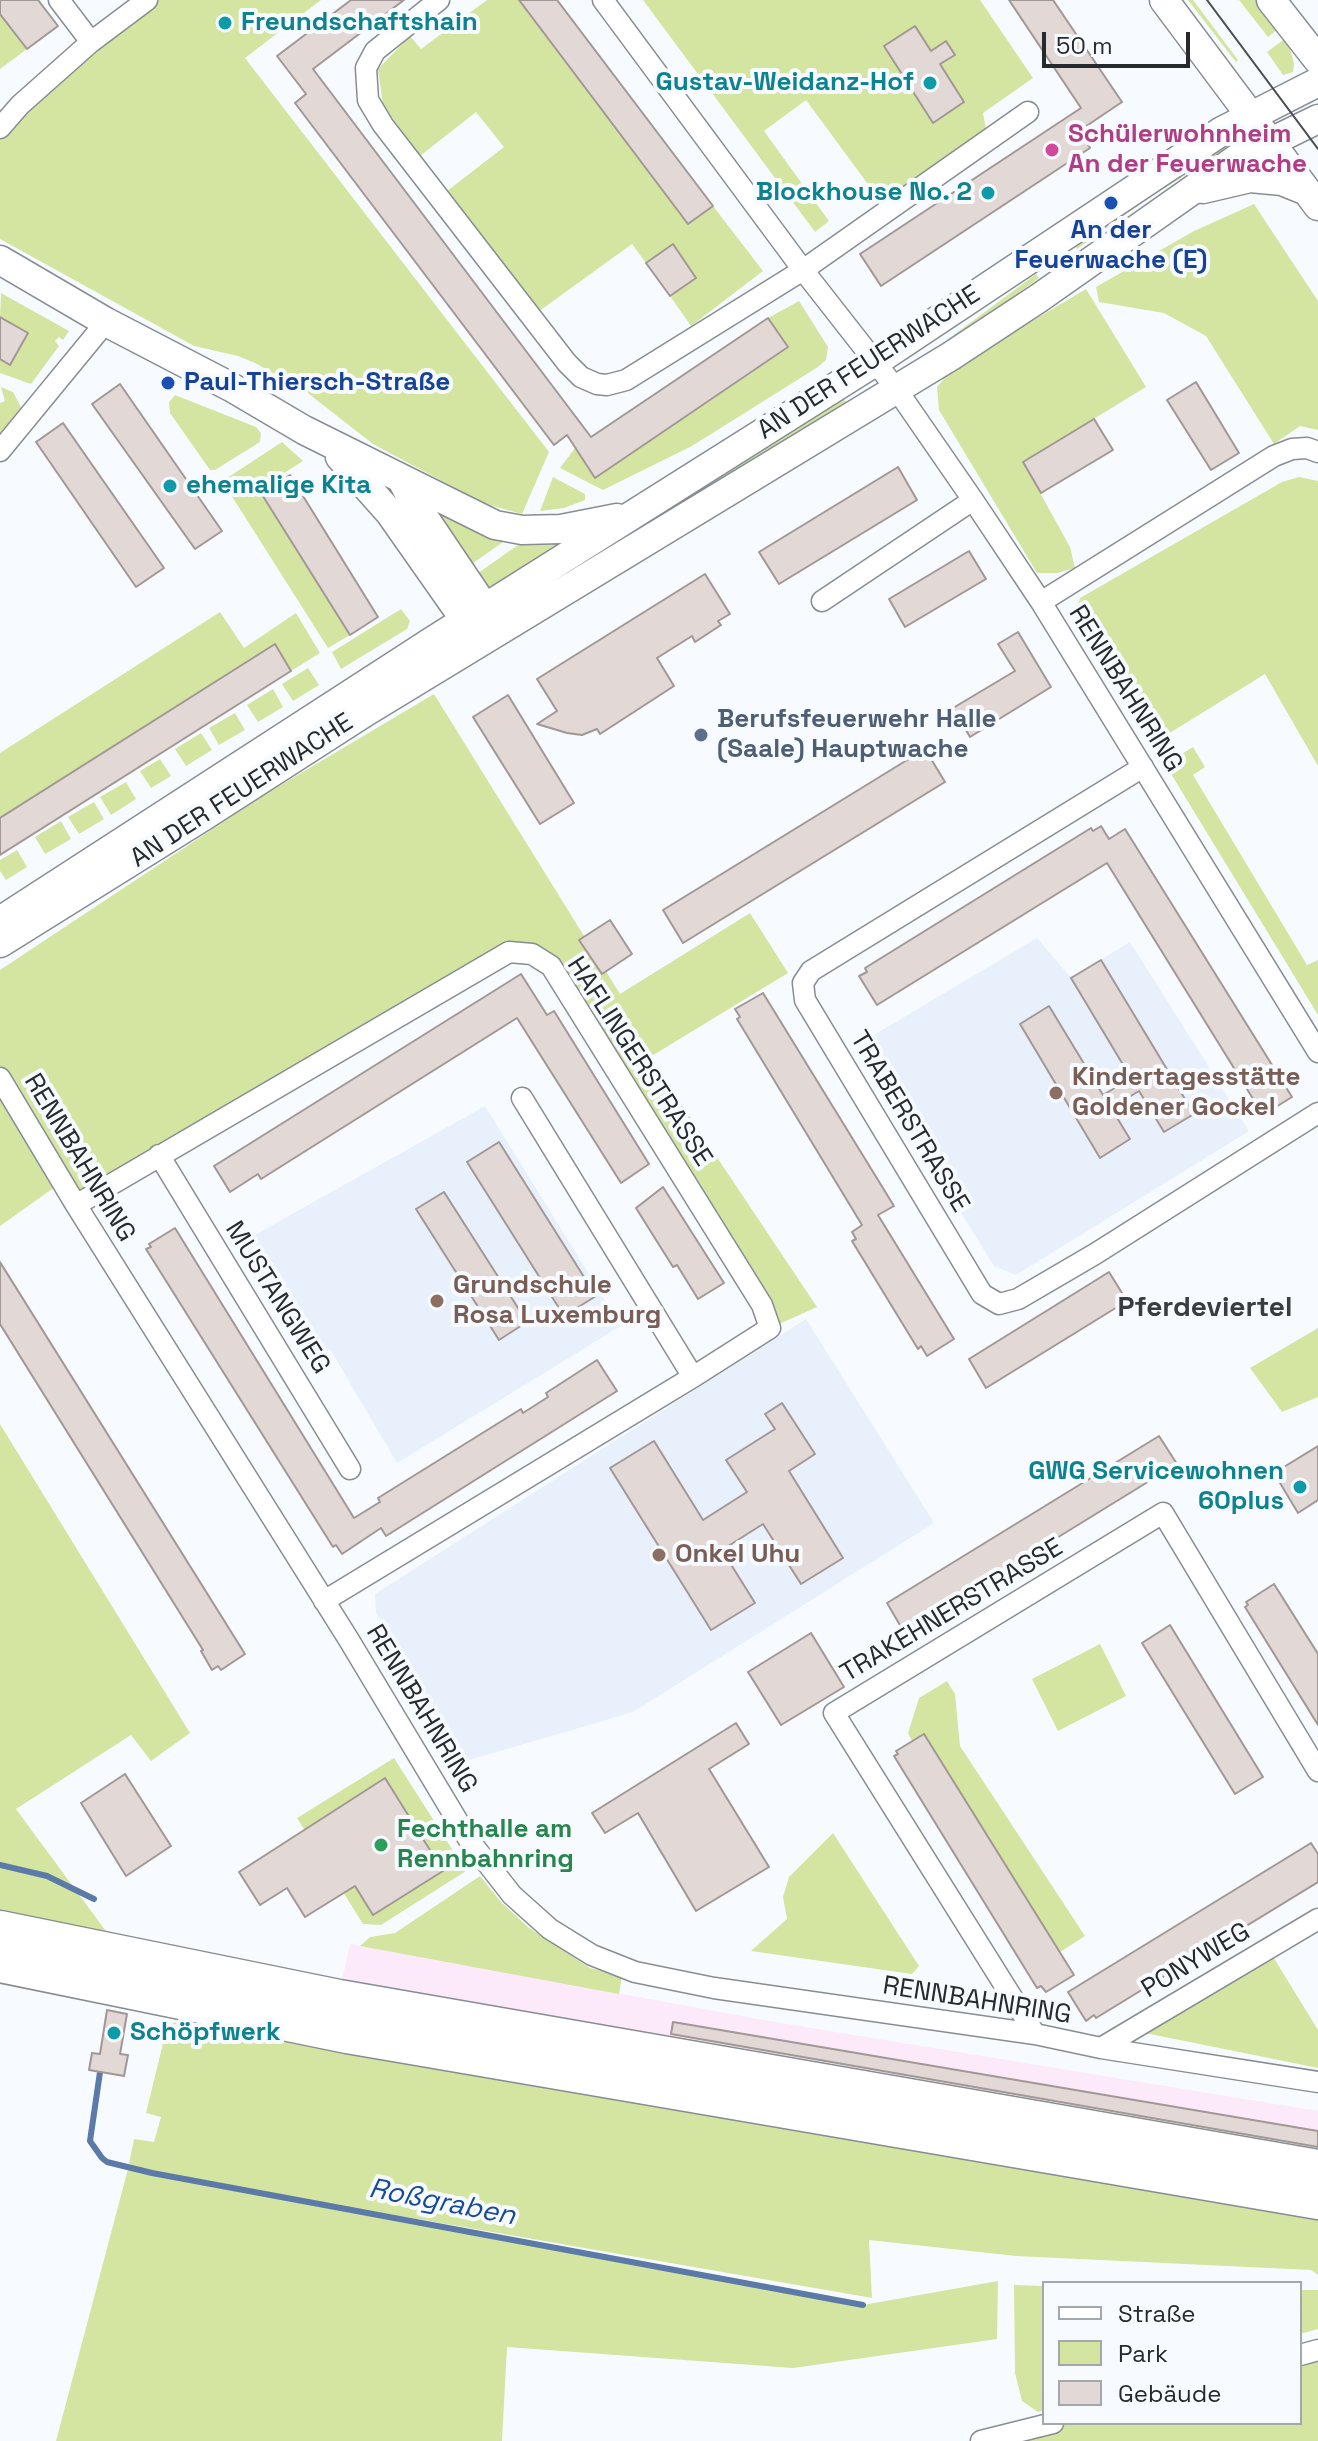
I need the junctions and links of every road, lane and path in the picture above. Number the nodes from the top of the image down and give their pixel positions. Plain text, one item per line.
1 (59, 0) edge
2 (147, 0) edge
3 (439, 0) edge
4 (603, 0) edge
5 (1164, 0) edge
6 (1271, 0) edge
7 (91, 42) junction
8 (1318, 60) edge
9 (1318, 82) edge
10 (1028, 112) dead end
11 (1250, 115) junction
12 (1318, 119) edge
13 (0, 128) edge
14 (1270, 141) junction
15 (1193, 191) junction
16 (1312, 198) edge
17 (0, 260) edge
18 (803, 270) junction
19 (106, 322) junction
20 (875, 362) junction
21 (897, 390) junction
22 (304, 430) junction
23 (0, 451) edge
24 (1318, 452) edge
25 (402, 480) junction
26 (973, 500) junction
27 (633, 514) junction
28 (435, 579) junction
29 (822, 601) dead end
30 (1041, 602) junction
31 (482, 622) junction
32 (434, 640) junction
33 (1143, 767) junction
34 (0, 921) edge
35 (0, 943) edge
36 (1318, 1052) edge
37 (0, 1078) edge
38 (522, 1098) dead end
39 (1318, 1113) edge
40 (159, 1155) junction
41 (76, 1205) junction
42 (693, 1377) junction
43 (350, 1469) dead end
44 (324, 1601) junction
45 (1318, 1771) edge
46 (1318, 1919) edge
47 (0, 1929) edge
48 (0, 1964) edge
49 (1035, 2034) junction
50 (1101, 2048) junction
51 (1318, 2082) edge
52 (1318, 2168) edge
53 (1318, 2201) edge
54 (1045, 2425) edge
55 (981, 2441) edge

1 - 7 street
2 - 7 street
3 - 18 street
4 - 18 street, RENNBAHNRING
5 - 11 street
6 - 8 street
7 - 13 street
9 - 11 street, AN DER FEUERWACHE
10 - 18 street
11 - 14 street
11 - 20 street, AN DER FEUERWACHE
12 - 14 street, AN DER FEUERWACHE
14 - 15 street, AN DER FEUERWACHE
14 - 16 street
15 - 16 street
15 - 21 street, AN DER FEUERWACHE
17 - 19 street
18 - 20 street, RENNBAHNRING
19 - 22 street
19 - 23 street
20 - 21 street, RENNBAHNRING
20 - 27 street, AN DER FEUERWACHE
21 - 26 street, RENNBAHNRING
21 - 31 street, AN DER FEUERWACHE
22 - 25 street
22 - 28 street
24 - 30 street
25 - 27 street
25 - 31 street
26 - 29 street
26 - 30 street, RENNBAHNRING
27 - 31 street, AN DER FEUERWACHE
28 - 31 street
28 - 32 street
30 - 33 street, RENNBAHNRING
31 - 32 street, AN DER FEUERWACHE
31 - 35 street, AN DER FEUERWACHE
32 - 34 street, AN DER FEUERWACHE
33 - 36 street, RENNBAHNRING
33 - 39 street, TRABERSTRASSE
37 - 41 street, RENNBAHNRING
38 - 42 street
40 - 41 street, HAFLINGERSTRASSE
40 - 42 street, HAFLINGERSTRASSE
40 - 43 street, MUSTANGWEG
41 - 44 street, RENNBAHNRING
42 - 44 street, HAFLINGERSTRASSE
44 - 49 street, RENNBAHNRING
45 - 49 street, TRAKEHNERSTRASSE
46 - 50 street, PONYWEG
47 - 52 highway
48 - 53 highway
49 - 50 street, RENNBAHNRING
50 - 51 street, RENNBAHNRING
54 - 55 street

